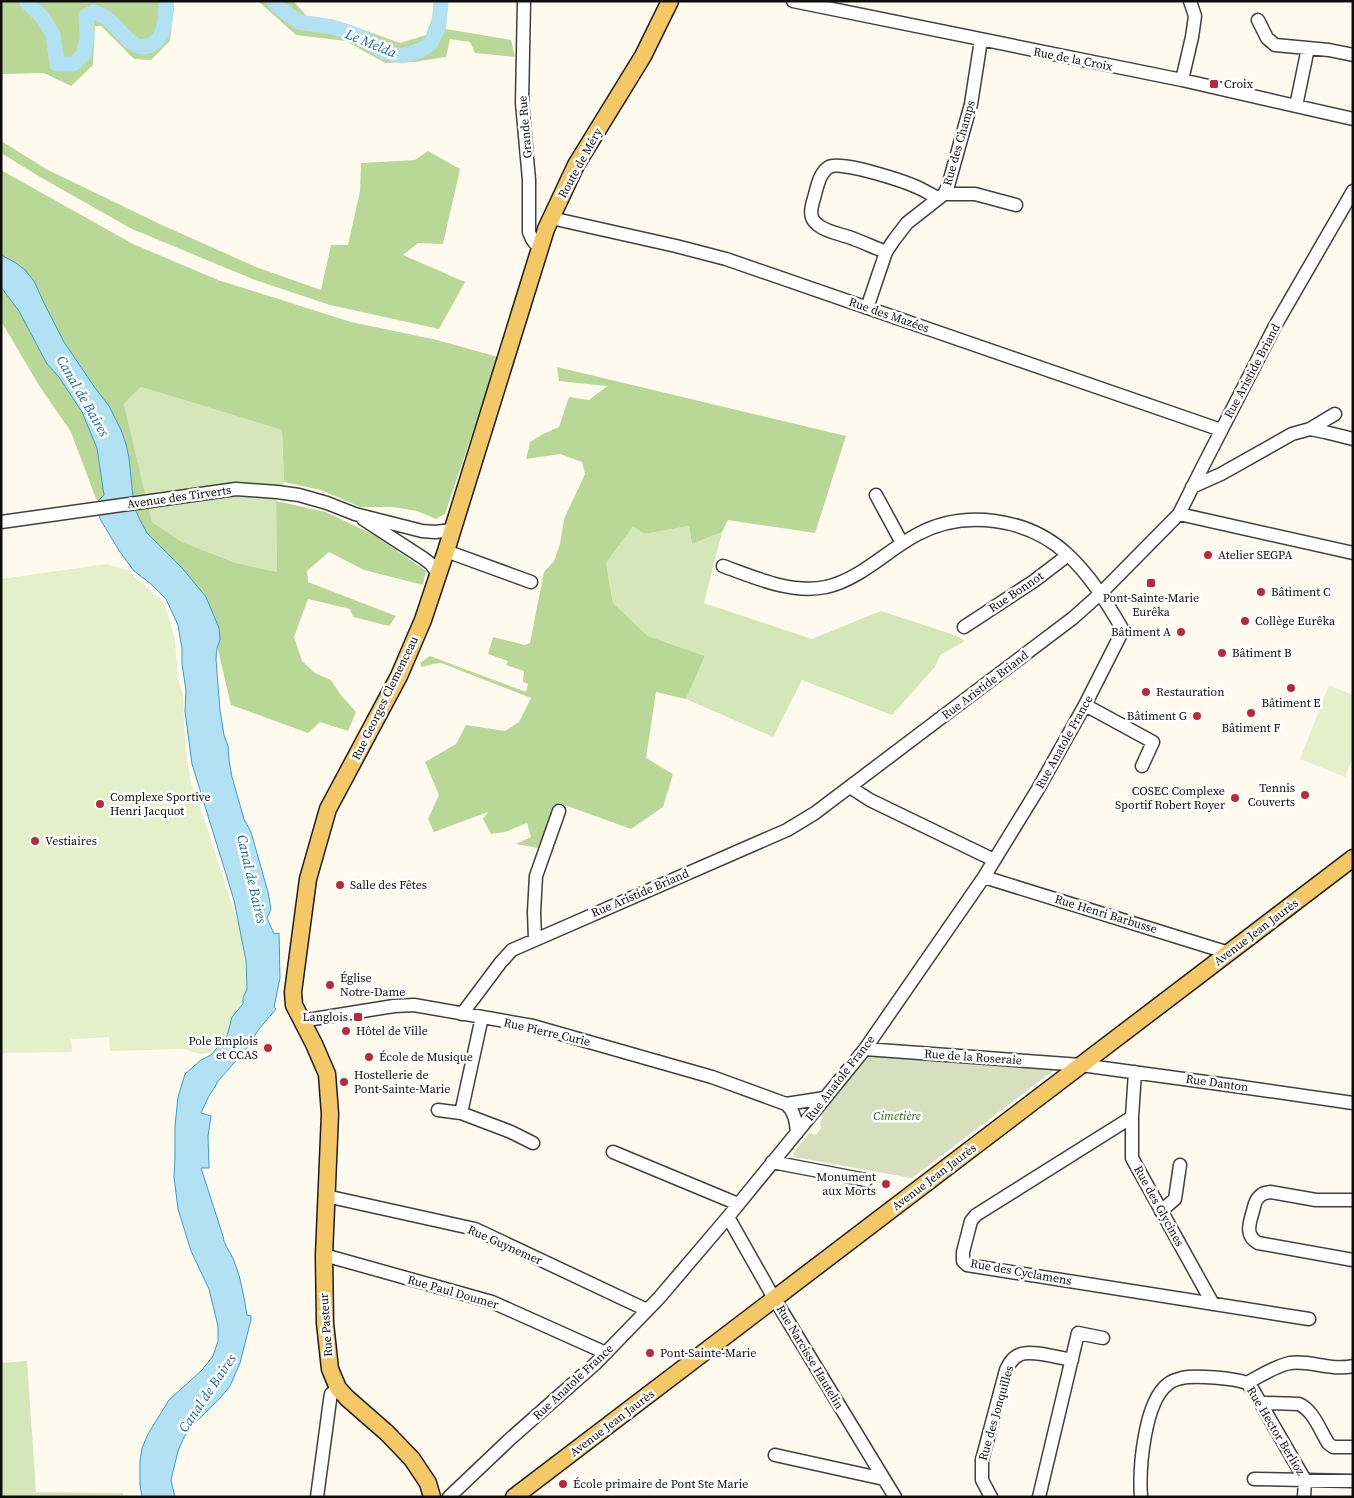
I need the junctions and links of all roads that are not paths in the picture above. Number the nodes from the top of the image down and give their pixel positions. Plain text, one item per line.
1 (524, 1) edge
2 (670, 1) edge
3 (793, 1) edge
4 (1190, 1) edge
5 (1258, 20) dead end
6 (981, 40) junction
7 (1308, 48) junction
8 (1353, 55) edge
9 (1182, 80) junction
10 (1296, 106) junction
11 (1353, 119) edge
12 (1353, 191) edge
13 (941, 196) junction
14 (1016, 205) dead end
15 (551, 218) junction
16 (541, 247) junction
17 (886, 252) junction
18 (867, 308) junction
19 (513, 335) joint
20 (1335, 414) dead end
21 (1310, 429) junction
22 (1221, 430) junction
23 (1353, 440) edge
24 (1202, 468) junction
25 (1221, 474) junction
26 (1192, 487) junction
27 (876, 495) dead end
28 (355, 514) junction
29 (1179, 514) junction
30 (1, 522) edge
31 (452, 530) junction
32 (902, 543) junction
33 (446, 551) junction
34 (1353, 553) edge
35 (1068, 555) junction
36 (723, 566) dead end
37 (438, 574) junction
38 (531, 582) dead end
39 (1101, 593) junction
40 (964, 627) dead end
41 (1085, 705) junction
42 (1142, 766) dead end
43 (850, 787) junction
44 (559, 811) dead end
45 (1353, 858) edge
46 (994, 860) junction
47 (984, 877) junction
48 (535, 939) junction
49 (1228, 953) junction
50 (294, 1005) joint
51 (462, 1014) junction
52 (482, 1017) junction
53 (301, 1021) junction
54 (865, 1049) junction
55 (1081, 1065) junction
56 (1135, 1072) junction
57 (825, 1098) junction
58 (1353, 1103) edge
59 (786, 1104) junction
60 (438, 1110) dead end
61 (461, 1113) junction
62 (1132, 1117) junction
63 (797, 1133) junction
64 (532, 1142) dead end
65 (613, 1152) dead end
66 (772, 1162) junction
67 (1180, 1165) dead end
68 (866, 1180) dead end
69 (326, 1196) junction
70 (1353, 1200) edge
71 (738, 1204) junction
72 (1162, 1211) junction
73 (728, 1217) junction
74 (324, 1255) junction
75 (1353, 1260) edge
76 (775, 1298) junction
77 (1213, 1304) junction
78 (647, 1310) junction
79 (1309, 1319) dead end
80 (1103, 1338) dead end
81 (606, 1352) junction
82 (1072, 1360) junction
83 (1353, 1366) edge
84 (1247, 1383) junction
85 (338, 1388) junction
86 (1261, 1404) junction
87 (1353, 1447) edge
88 (775, 1455) dead end
89 (884, 1479) junction
90 (1254, 1479) dead end
91 (1305, 1480) junction
92 (1353, 1481) edge
93 (317, 1497) edge
94 (432, 1497) edge
95 (449, 1497) edge
96 (514, 1497) edge
97 (895, 1497) edge
98 (991, 1497) edge
99 (1039, 1497) edge
100 (1141, 1497) edge
101 (1304, 1497) edge

1 - 16 street, Grande Rue
2 - 15 main road, Route de Méry
3 - 6 street, Rue de la Croix
4 - 9 street
5 - 7 street
6 - 9 street, Rue de la Croix
6 - 13 street, Rue des Champs
7 - 8 street
7 - 10 street
9 - 10 street, Rue de la Croix
10 - 11 street, Rue de la Croix
12 - 22 street, Rue Aristide Briand
13 - 14 street
13 - 17 street, Rue des Champs
13 - 17 street
15 - 16 main road, Route de Méry
15 - 18 street, Rue des Mazées
16 - 19 main road, Route de Méry
17 - 18 street, Rue des Champs
18 - 22 street, Rue des Mazées
19 - 31 main road, Rue Georges Clemenceau
20 - 21 street
21 - 23 street
21 - 25 street
22 - 24 street, Rue Aristide Briand
24 - 25 street
24 - 26 street, Rue Aristide Briand
25 - 26 street
26 - 29 street, Rue Aristide Briand
27 - 32 street
28 - 30 street, Avenue des Tirverts
28 - 31 street, Avenue des Tirverts
28 - 37 street, Avenue des Tirverts
29 - 34 street
29 - 39 street, Rue Aristide Briand
31 - 33 main road, Rue Georges Clemenceau
32 - 35 street
32 - 36 street
33 - 37 main road, Rue Georges Clemenceau
33 - 38 street
35 - 39 street
35 - 40 street, Rue Bonnot
37 - 50 main road, Rue Georges Clemenceau
39 - 41 street, Rue Anatole France
39 - 43 street, Rue Aristide Briand
41 - 42 street
41 - 46 street, Rue Anatole France
43 - 46 street
43 - 48 street, Rue Aristide Briand
44 - 48 street
45 - 49 main road, Avenue Jean Jaurès
46 - 47 street, Rue Anatole France
47 - 49 street, Rue Henri Barbusse
47 - 54 street, Rue Anatole France
48 - 51 street, Rue Aristide Briand
49 - 55 main road, Avenue Jean Jaurès
50 - 53 main road, Rue Pasteur
51 - 52 street, Rue Pierre Curie
51 - 53 street, Rue Pierre Curie
52 - 59 street, Rue Pierre Curie
52 - 61 street
53 - 69 main road, Rue Pasteur
54 - 55 street, Rue de la Roseraie
54 - 57 street, Rue Anatole France
55 - 56 street, Rue Danton
55 - 76 main road, Avenue Jean Jaurès
56 - 58 street, Rue Danton
56 - 62 street, Rue des Glycines
57 - 59 street, Rue Pierre Curie
57 - 63 street, Rue Anatole France
59 - 63 street
60 - 61 street
61 - 64 street
62 - 72 street, Rue des Glycines
62 - 77 street, Rue des Cyclamens
63 - 66 street, Rue Anatole France
65 - 71 street
66 - 68 street
66 - 71 street, Rue Anatole France
67 - 72 street
69 - 74 main road, Rue Pasteur
69 - 78 street, Rue Guynemer
70 - 75 street
71 - 73 street, Rue Anatole France
72 - 77 street, Rue des Glycines
73 - 76 street, Rue Narcisse Hautelin
73 - 78 street, Rue Anatole France
74 - 81 street, Rue Paul Doumer
74 - 85 main road, Rue Pasteur
76 - 89 street, Rue Narcisse Hautelin
76 - 96 main road, Avenue Jean Jaurès
77 - 79 street, Rue des Cyclamens
78 - 81 street, Rue Anatole France
80 - 82 street
81 - 95 street, Rue Anatole France
82 - 98 street, Rue des Jonquilles
82 - 99 street
83 - 84 street
84 - 86 street, Rue Hector Berlioz
84 - 100 street
85 - 93 street
85 - 94 main road, Rue Pasteur
86 - 87 street
86 - 91 street, Rue Hector Berlioz
88 - 89 street
89 - 97 street, Rue Narcisse Hautelin
90 - 91 street
91 - 92 street
91 - 101 street

